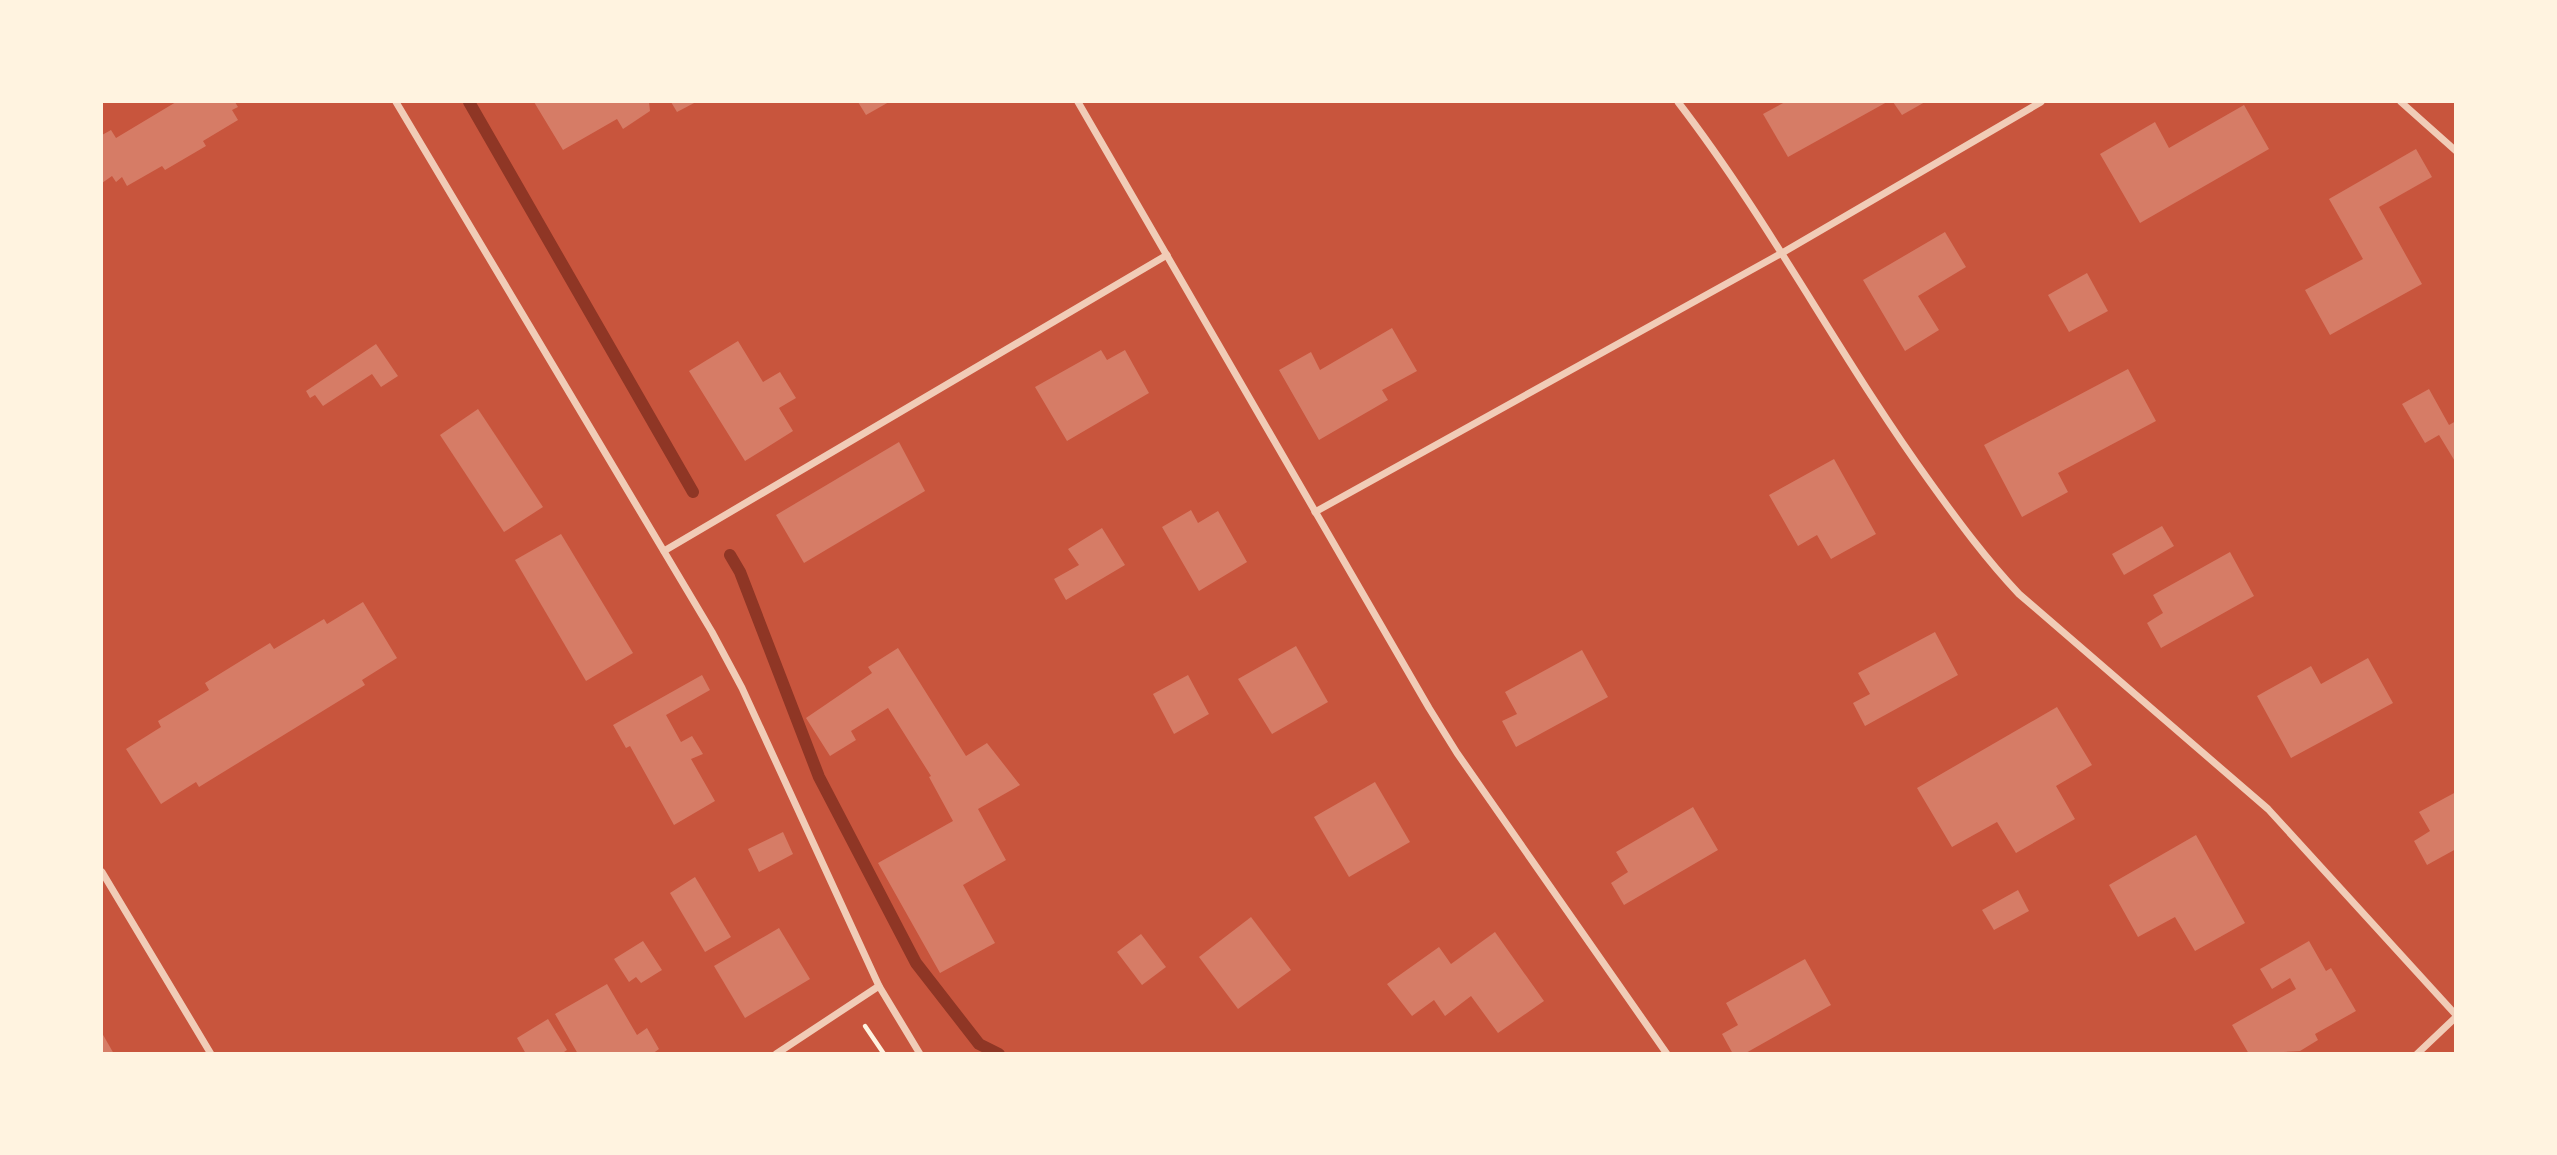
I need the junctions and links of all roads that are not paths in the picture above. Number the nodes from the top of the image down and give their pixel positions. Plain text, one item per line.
1 (396, 102) edge
2 (1078, 102) edge
3 (1678, 102) edge
4 (2041, 102) edge
5 (2401, 102) edge
6 (2455, 151) edge
7 (1782, 253) junction
8 (1167, 255) junction
9 (1315, 512) junction
10 (664, 551) junction
11 (102, 872) edge
12 (879, 986) junction
13 (2455, 1016) edge
14 (211, 1054) edge
15 (776, 1054) edge
16 (920, 1054) edge
17 (1667, 1054) edge
18 (2417, 1054) edge

1 - 10 street
2 - 8 street
3 - 7 street
4 - 7 street
5 - 6 street
7 - 9 street
7 - 13 street
8 - 9 street
8 - 10 street
9 - 17 street
10 - 12 street
11 - 14 street
12 - 15 street
12 - 16 street
13 - 18 street

